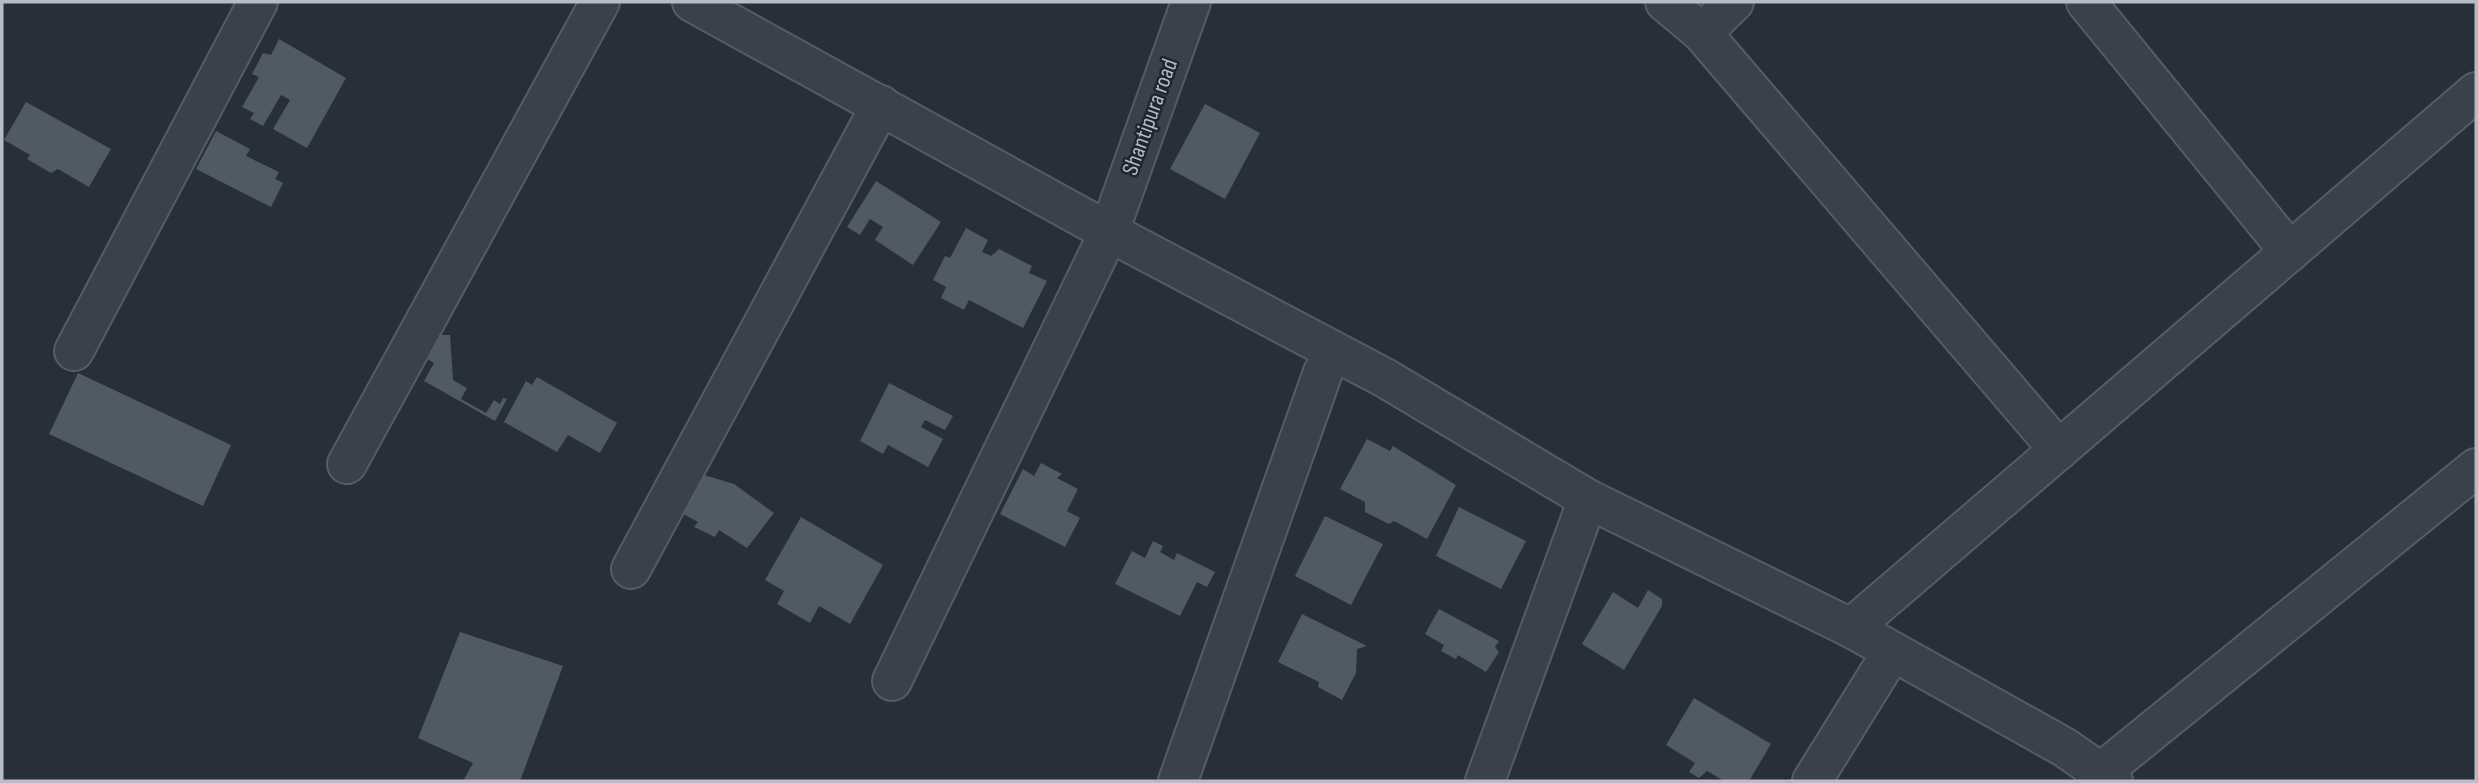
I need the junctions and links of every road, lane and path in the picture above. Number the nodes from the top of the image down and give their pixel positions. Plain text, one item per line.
1 (258, 2) edge
2 (600, 2) edge
3 (692, 2) edge
4 (1191, 2) edge
5 (1665, 2) edge
6 (1734, 2) edge
7 (2086, 2) edge
8 (1702, 33) junction
9 (2476, 92) edge
10 (881, 105) junction
11 (1109, 232) junction
12 (2290, 252) junction
13 (74, 351) dead end
14 (1323, 372) dead end
15 (2059, 450) junction
16 (347, 464) dead end
17 (2476, 468) edge
18 (1588, 499) junction
19 (631, 569) dead end
20 (1851, 628) junction
21 (1892, 652) junction
22 (892, 681) dead end
23 (2103, 779) edge
24 (1178, 781) edge
25 (1485, 781) edge
26 (1812, 781) edge

1 - 13 street
2 - 16 street
3 - 10 street
4 - 11 street, Shantipura road
5 - 8 street
6 - 8 street
7 - 12 street
8 - 15 street
9 - 12 street
10 - 11 street
10 - 19 street
11 - 18 street
11 - 22 street, Shantipura road
12 - 15 street
14 - 24 street
15 - 20 street
17 - 23 street
18 - 20 street
18 - 25 street
20 - 21 street
21 - 23 street
21 - 26 street

